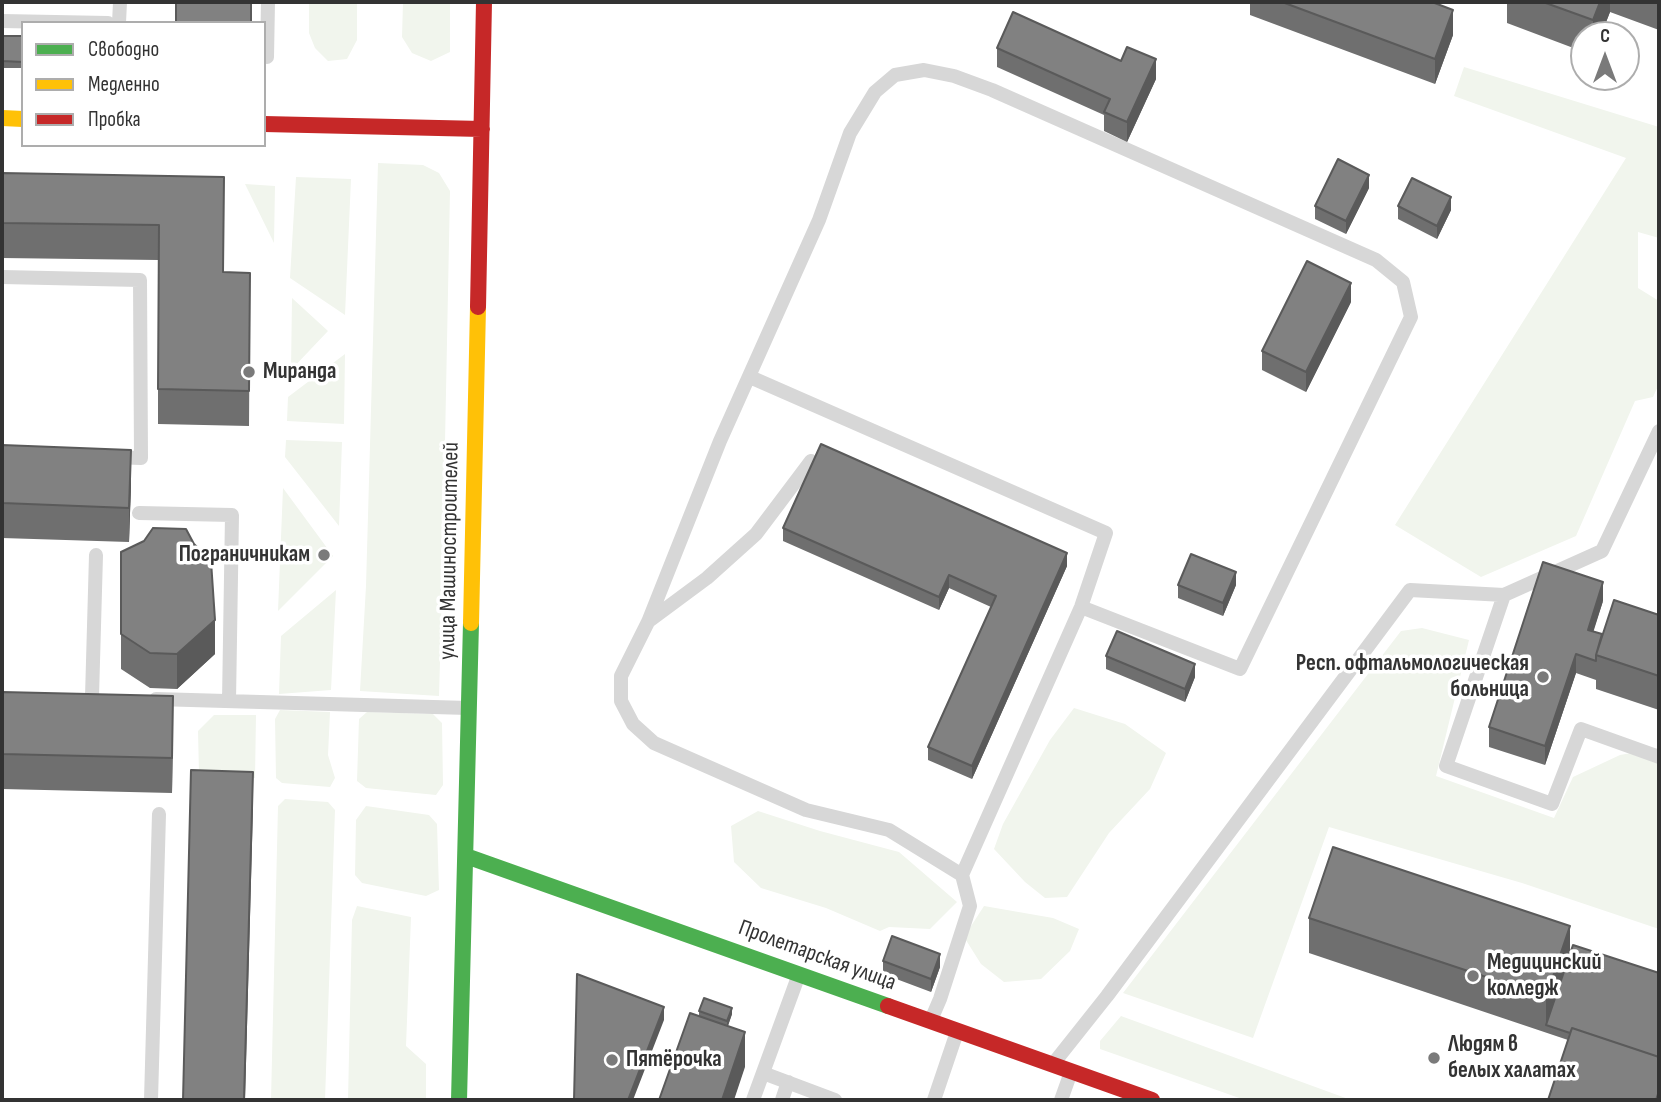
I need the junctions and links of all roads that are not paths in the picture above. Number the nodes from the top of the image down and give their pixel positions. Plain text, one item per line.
1 (120, 2) edge
2 (268, 2) edge
3 (484, 2) edge
4 (2, 21) edge
5 (21, 21) edge
6 (119, 21) edge
7 (267, 57) dead end
8 (2, 118) edge
9 (21, 118) edge
10 (266, 124) edge
11 (482, 129) junction
12 (2, 277) edge
13 (750, 377) junction
14 (1659, 431) edge
15 (99, 457) edge
16 (811, 461) edge
17 (139, 513) dead end
18 (96, 555) dead end
19 (1504, 595) junction
20 (1081, 607) junction
21 (648, 622) junction
22 (92, 697) edge
23 (143, 698) edge
24 (229, 701) junction
25 (470, 708) junction
26 (1659, 757) edge
27 (159, 814) dead end
28 (466, 856) junction
29 (961, 875) junction
30 (799, 974) junction
31 (931, 1021) junction
32 (957, 1031) junction
33 (1052, 1065) junction
34 (1071, 1071) junction
35 (763, 1073) junction
36 (788, 1082) junction
37 (152, 1100) edge
38 (459, 1100) edge
39 (753, 1100) edge
40 (782, 1100) edge
41 (835, 1100) edge
42 (934, 1100) edge
43 (1061, 1100) edge
44 (1153, 1100) edge

1 - 6 lane
2 - 7 lane
3 - 11 main road, улица Машиностроителей
4 - 5 lane
8 - 9 main road
10 - 11 main road
11 - 25 main road, улица Машиностроителей
12 - 15 lane
13 - 20 lane
13 - 20 lane
13 - 21 lane
14 - 19 lane
16 - 21 lane
17 - 24 lane
18 - 22 lane
19 - 26 lane
19 - 33 lane
20 - 29 lane
21 - 29 lane
23 - 24 lane
24 - 25 lane
25 - 28 main road, улица Машиностроителей
27 - 37 lane
28 - 30 main road, Пролетарская улица
28 - 38 main road, улица Машиностроителей
29 - 31 lane
30 - 31 main road, Пролетарская улица
30 - 35 lane
31 - 32 main road, Пролетарская улица
32 - 33 main road, Пролетарская улица
32 - 42 lane
33 - 34 main road, Пролетарская улица
34 - 43 lane
34 - 44 main road, Пролетарская улица
35 - 36 lane
35 - 39 lane
36 - 40 lane
36 - 41 lane

